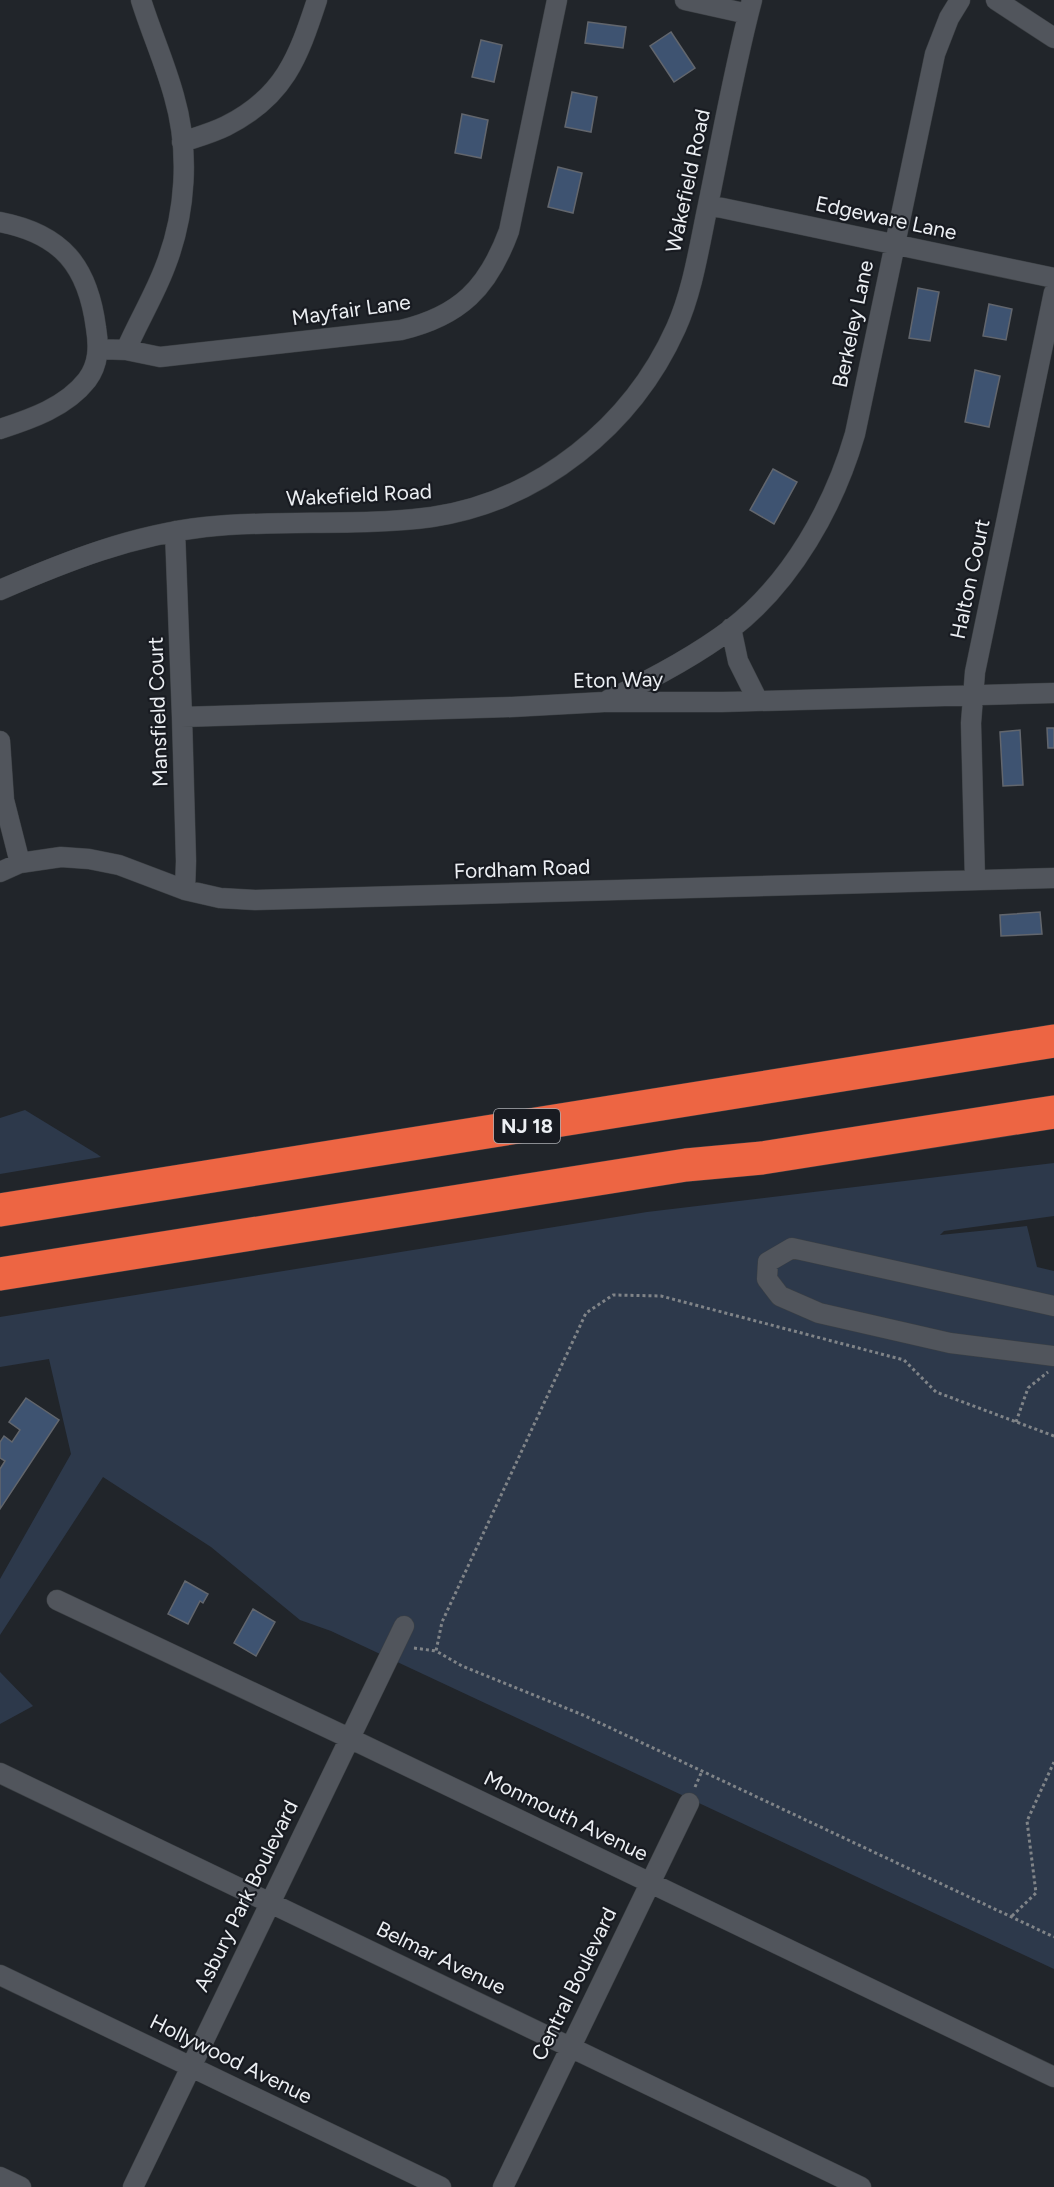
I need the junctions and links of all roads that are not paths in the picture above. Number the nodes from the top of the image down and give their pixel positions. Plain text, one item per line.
1 (141, 0) edge
2 (317, 0) edge
3 (556, 0) edge
4 (685, 0) edge
5 (960, 0) edge
6 (996, 0) edge
7 (750, 7) edge
8 (1054, 38) edge
9 (182, 141) junction
10 (708, 205) junction
11 (0, 222) edge
12 (895, 244) junction
13 (1054, 278) edge
14 (1054, 292) edge
15 (99, 349) junction
16 (126, 350) junction
17 (0, 429) edge
18 (175, 531) junction
19 (0, 590) edge
20 (731, 628) junction
21 (1054, 693) edge
22 (972, 695) junction
23 (758, 700) junction
24 (604, 702) junction
25 (182, 717) junction
26 (0, 741) edge
27 (21, 863) junction
28 (0, 872) edge
29 (1054, 878) edge
30 (975, 880) junction
31 (185, 890) junction
32 (1054, 1041) edge
33 (1054, 1112) edge
34 (0, 1210) edge
35 (0, 1274) edge
36 (1054, 1306) edge
37 (1054, 1356) edge
38 (57, 1600) dead end
39 (404, 1626) dead end
40 (349, 1738) junction
41 (0, 1773) edge
42 (689, 1803) dead end
43 (650, 1882) junction
44 (269, 1902) junction
45 (0, 1975) edge
46 (570, 2047) junction
47 (190, 2067) junction
48 (1054, 2077) edge
49 (0, 2177) edge
50 (21, 2187) edge
51 (133, 2187) edge
52 (441, 2187) edge
53 (503, 2187) edge
54 (861, 2187) edge

1 - 9 street
2 - 9 street
3 - 16 street, Mayfair Lane
4 - 7 street
5 - 12 street, Berkeley Lane
6 - 8 street
7 - 10 street, Wakefield Road
9 - 16 street
10 - 12 street, Edgeware Lane
10 - 18 street, Wakefield Road
11 - 15 street
12 - 13 street, Edgeware Lane
12 - 20 street, Berkeley Lane
14 - 22 street, Halton Court
15 - 16 street, Mayfair Lane
15 - 17 street
18 - 19 street, Wakefield Road
18 - 25 street, Mansfield Court
20 - 23 street
20 - 24 street, Berkeley Lane
21 - 22 street, Eton Way
22 - 23 street, Eton Way
22 - 30 street, Halton Court
23 - 24 street, Eton Way
24 - 25 street, Eton Way
25 - 31 street, Mansfield Court
26 - 27 street
27 - 28 street, Fordham Road
27 - 31 street, Fordham Road
29 - 30 street, Fordham Road
30 - 31 street, Fordham Road
32 - 34 highway, NJ 18
33 - 35 highway
36 - 37 street
38 - 40 street, Monmouth Avenue
39 - 40 street, Asbury Park Boulevard
40 - 43 street, Monmouth Avenue
40 - 44 street, Asbury Park Boulevard
41 - 44 street, Belmar Avenue
42 - 43 street, Central Boulevard
43 - 46 street, Central Boulevard
43 - 48 street, Monmouth Avenue
44 - 46 street, Belmar Avenue
44 - 47 street, Asbury Park Boulevard
45 - 47 street, Hollywood Avenue
46 - 53 street, Central Boulevard
46 - 54 street, Belmar Avenue
47 - 51 street, Asbury Park Boulevard
47 - 52 street, Hollywood Avenue
49 - 50 street

